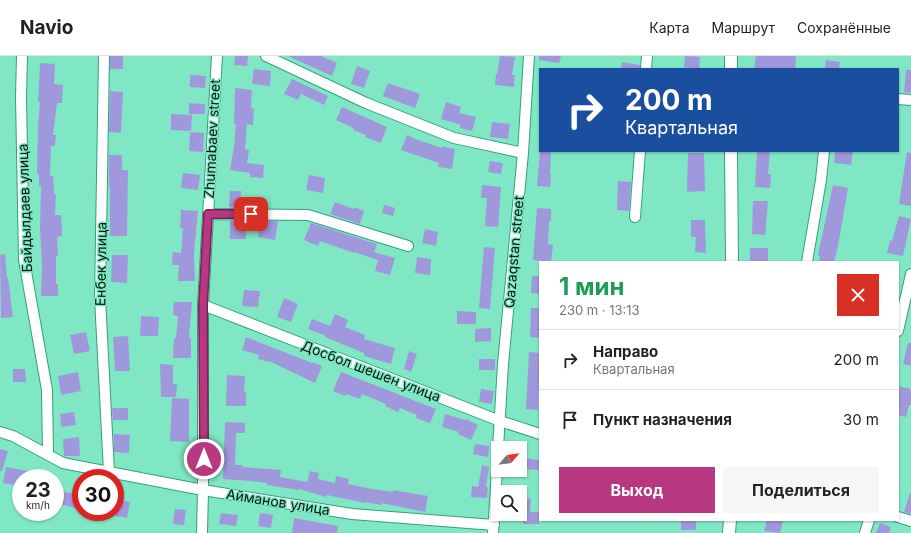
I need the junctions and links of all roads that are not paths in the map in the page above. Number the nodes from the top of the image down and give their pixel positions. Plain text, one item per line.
1 (22, 56) edge
2 (104, 56) edge
3 (217, 56) edge
4 (266, 56) edge
5 (529, 56) edge
6 (647, 56) edge
7 (731, 56) edge
8 (646, 68) edge
9 (731, 68) edge
10 (899, 99) edge
11 (911, 100) edge
12 (640, 152) edge
13 (731, 152) edge
14 (824, 152) edge
15 (523, 153) junction
16 (208, 214) junction
17 (635, 217) dead end
18 (408, 246) dead end
19 (732, 261) edge
20 (807, 261) edge
21 (911, 274) edge
22 (203, 305) junction
23 (899, 327) edge
24 (500, 421) junction
25 (0, 432) edge
26 (539, 434) edge
27 (499, 441) edge
28 (48, 454) junction
29 (94, 469) edge
30 (109, 469) edge
31 (124, 475) edge
32 (497, 477) edge
33 (204, 490) junction
34 (899, 517) edge
35 (730, 521) edge
36 (869, 521) edge
37 (911, 521) edge
38 (494, 529) edge
39 (202, 533) edge
40 (729, 533) edge
41 (865, 533) edge

1 - 28 street, Байдылдаев улица
2 - 30 street, Енбек улица
3 - 16 street, Zhumabaev street
4 - 15 street
5 - 15 street, Qazaqstan street
6 - 8 street
7 - 9 street
10 - 11 street
12 - 17 street
13 - 19 street
14 - 20 street
15 - 24 street, Qazaqstan street
16 - 18 street
16 - 22 street, Zhumabaev street
21 - 23 street
22 - 24 street, Досбол шешен улица
22 - 33 street, Zhumabaev street
24 - 26 street, Досбол шешен улица
24 - 27 street, Qazaqstan street
25 - 28 street, Айманов улица
28 - 29 street, Айманов улица
31 - 33 street, Айманов улица
32 - 38 street
33 - 38 street, Айманов улица
33 - 39 street, Zhumabaev street
34 - 37 street
35 - 40 street
36 - 41 street

